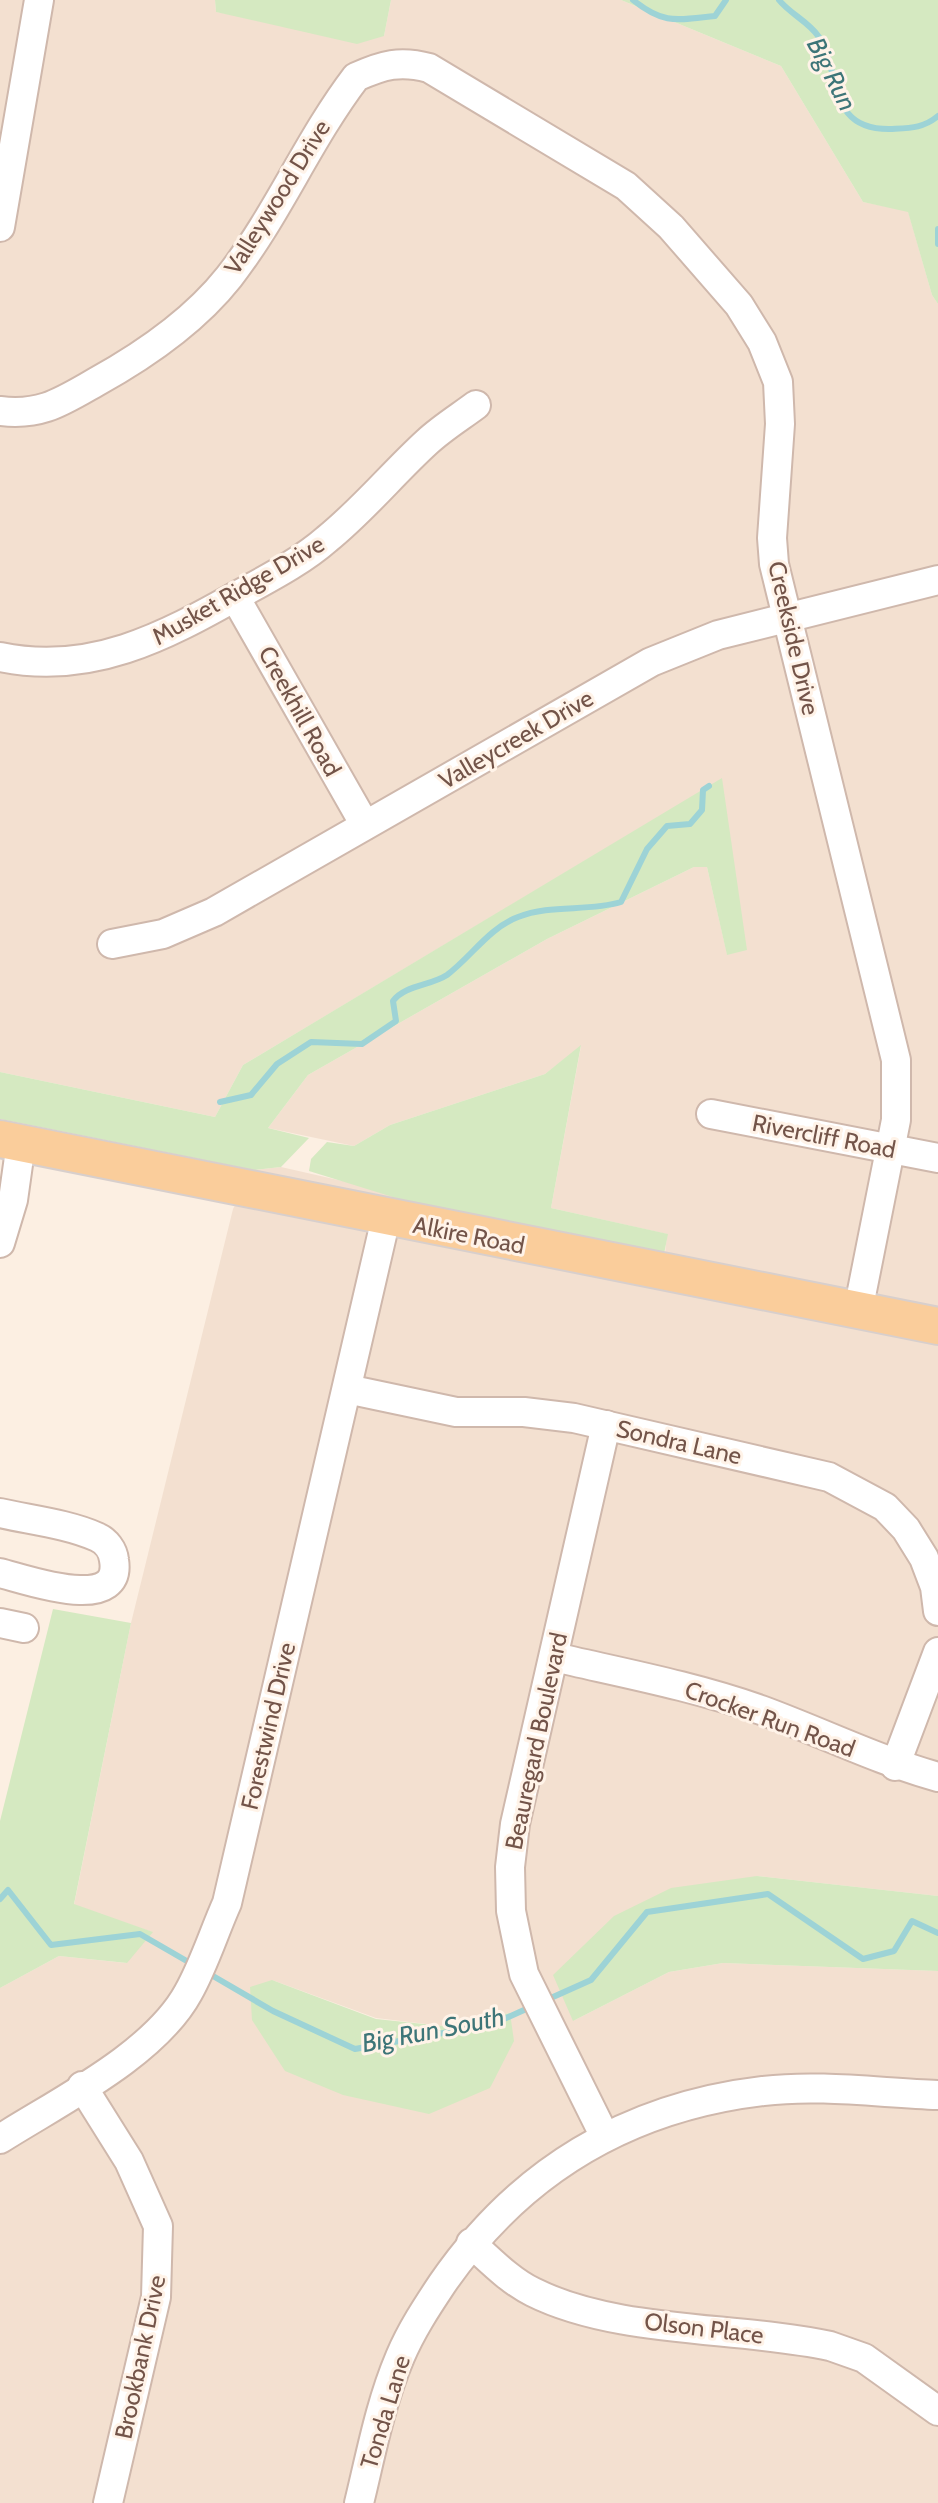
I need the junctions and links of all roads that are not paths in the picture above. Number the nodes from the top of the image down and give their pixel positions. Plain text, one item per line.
1 (39, 0) edge
2 (385, 64) joint
3 (9, 119) edge
4 (0, 227) edge
5 (476, 405) dead end
6 (0, 411) edge
7 (938, 580) edge
8 (235, 597) junction
9 (787, 618) junction
10 (0, 657) edge
11 (365, 825) junction
12 (112, 944) dead end
13 (711, 1114) dead end
14 (11, 1141) edge
15 (889, 1148) junction
16 (938, 1158) edge
17 (386, 1218) junction
18 (0, 1243) edge
19 (858, 1311) junction
20 (938, 1326) edge
21 (347, 1389) junction
22 (606, 1425) junction
23 (0, 1513) edge
24 (0, 1573) edge
25 (938, 1611) edge
26 (938, 1652) edge
27 (554, 1657) junction
28 (895, 1766) junction
29 (938, 1777) edge
30 (82, 2086) junction
31 (938, 2095) edge
32 (605, 2137) junction
33 (0, 2139) edge
34 (471, 2243) junction
35 (938, 2411) edge
36 (108, 2503) edge
37 (359, 2503) edge

1 - 3 street
2 - 6 street, Valleywood Drive
2 - 9 street, Creekside Drive
3 - 4 street
5 - 8 street, Musket Ridge Drive
7 - 9 street, Valleycreek Drive
8 - 10 street, Musket Ridge Drive
8 - 11 street, Creekhill Road
9 - 11 street, Valleycreek Drive
9 - 15 street, Creekside Drive
11 - 12 street, Valleycreek Drive
13 - 15 street, Rivercliff Road
14 - 17 main road, Alkire Road
14 - 18 street
15 - 16 street, Rivercliff Road
15 - 19 street, Creekside Drive
17 - 19 main road, Alkire Road
17 - 21 street, Forestwind Drive
19 - 20 main road, Alkire Road
21 - 22 street, Sondra Lane
21 - 30 street, Forestwind Drive
22 - 25 street, Sondra Lane
22 - 27 street, Beauregard Boulevard
23 - 24 street
26 - 28 street
27 - 28 street, Crocker Run Road
27 - 32 street, Beauregard Boulevard
28 - 29 street, Crocker Run Road
30 - 33 street, Forestwind Drive
30 - 36 street, Brookbank Drive
31 - 32 street, Tonda Lane
32 - 34 street, Tonda Lane
34 - 35 street, Olson Place
34 - 37 street, Tonda Lane

